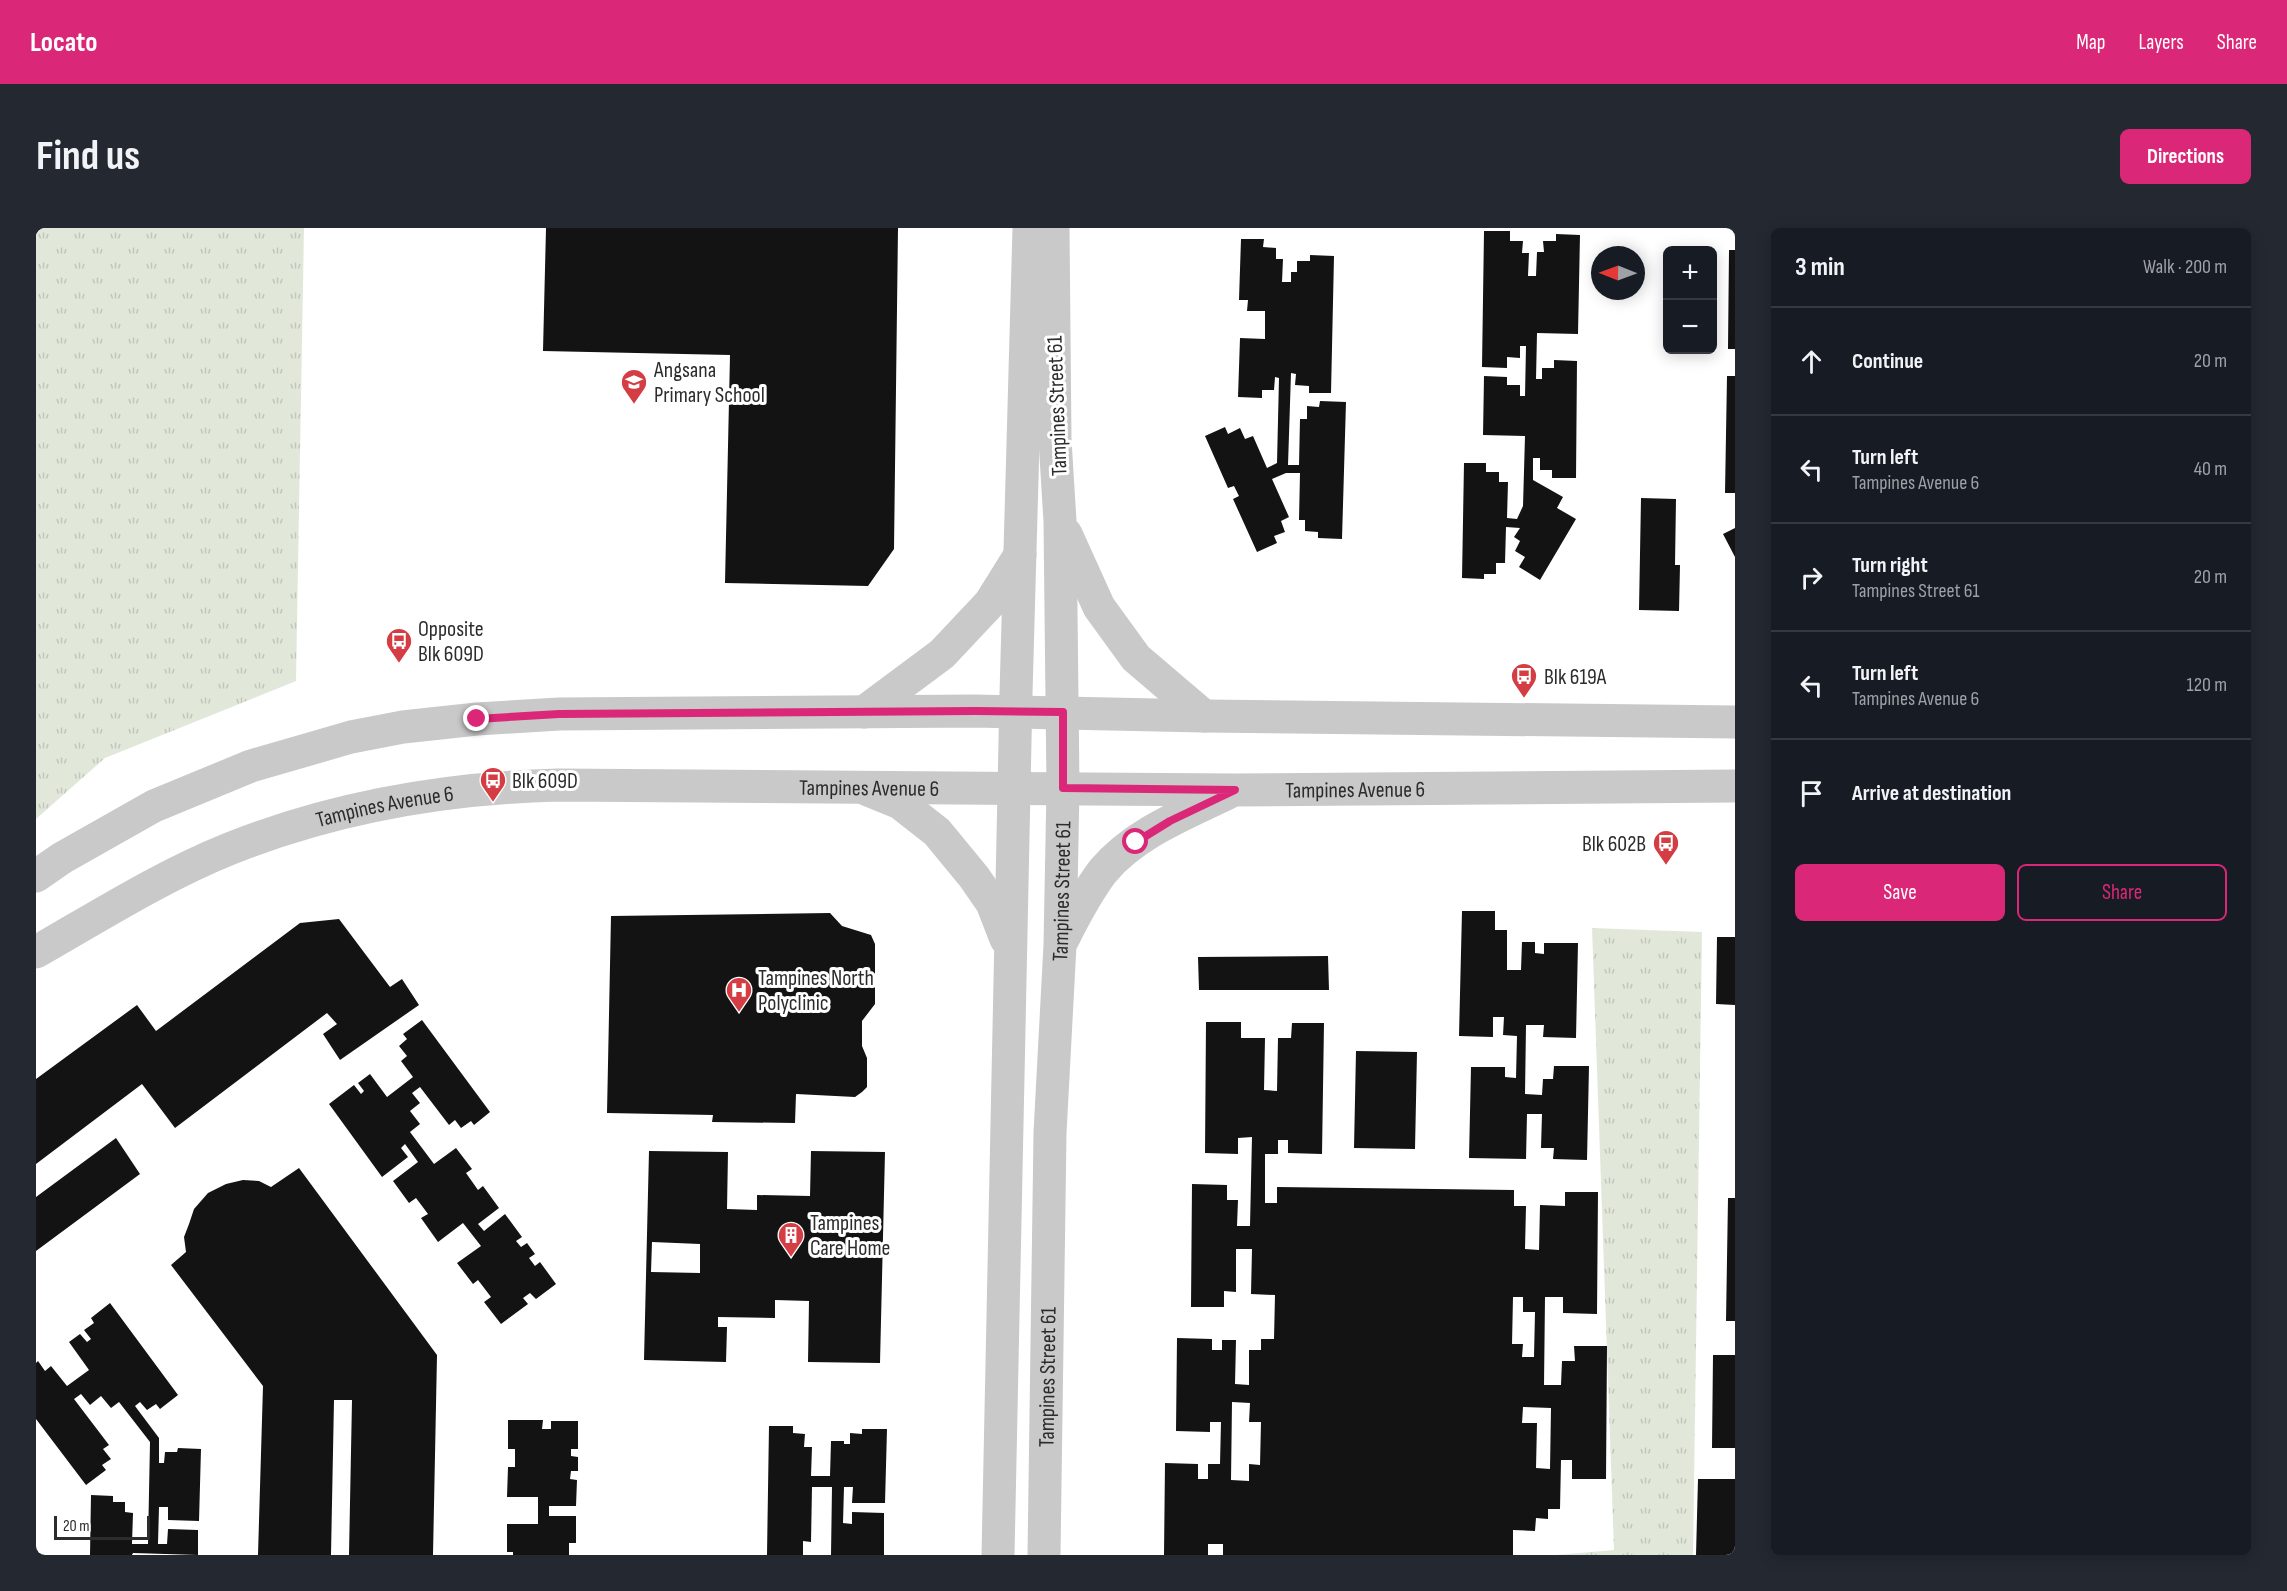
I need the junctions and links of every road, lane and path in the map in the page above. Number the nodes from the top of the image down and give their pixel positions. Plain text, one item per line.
1 (1029, 228) edge
2 (1053, 228) edge
3 (1060, 521) junction
4 (1020, 555) junction
5 (864, 711) junction
6 (1016, 711) junction
7 (1063, 712) junction
8 (1204, 716) junction
9 (1735, 722) edge
10 (1735, 786) edge
11 (861, 787) junction
12 (1014, 788) junction
13 (1063, 788) junction
14 (1235, 790) junction
15 (36, 876) edge
16 (1060, 945) junction
17 (36, 952) edge
18 (1011, 952) junction
19 (998, 1555) edge
20 (1044, 1555) edge

1 - 4 street, Tampines Street 61
2 - 3 street, Tampines Street 61
3 - 7 street, Tampines Street 61
3 - 8 street
4 - 5 street
4 - 6 street, Tampines Street 61
5 - 6 street
5 - 15 street
6 - 7 street
6 - 12 street, Tampines Street 61
7 - 8 street
7 - 13 street, Tampines Street 61
8 - 9 street
10 - 14 street, Tampines Avenue 6
11 - 12 street, Tampines Avenue 6
11 - 17 street, Tampines Avenue 6
11 - 18 street
12 - 13 street, Tampines Avenue 6
12 - 18 street, Tampines Street 61
13 - 14 street, Tampines Avenue 6
13 - 16 street, Tampines Street 61
14 - 16 street
16 - 20 street, Tampines Street 61
18 - 19 street, Tampines Street 61

